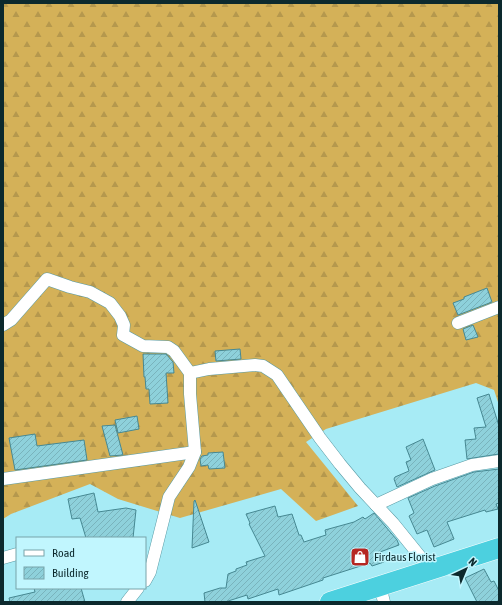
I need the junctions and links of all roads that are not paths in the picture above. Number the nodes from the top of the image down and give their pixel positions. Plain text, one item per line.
1 (499, 307) edge
2 (458, 322) dead end
3 (3, 325) edge
4 (190, 373) junction
5 (195, 452) junction
6 (499, 461) edge
7 (3, 479) edge
8 (376, 505) junction
9 (499, 548) edge
10 (16, 554) edge
11 (3, 558) edge
12 (431, 570) junction
13 (146, 579) edge
14 (137, 589) edge
15 (382, 594) edge
16 (127, 602) edge
17 (330, 602) edge

1 - 2 street
3 - 4 street
4 - 5 street
4 - 8 street
5 - 7 street
5 - 13 street
6 - 8 street
8 - 12 street
9 - 12 highway
10 - 11 street
12 - 15 highway
14 - 16 street
15 - 17 highway

